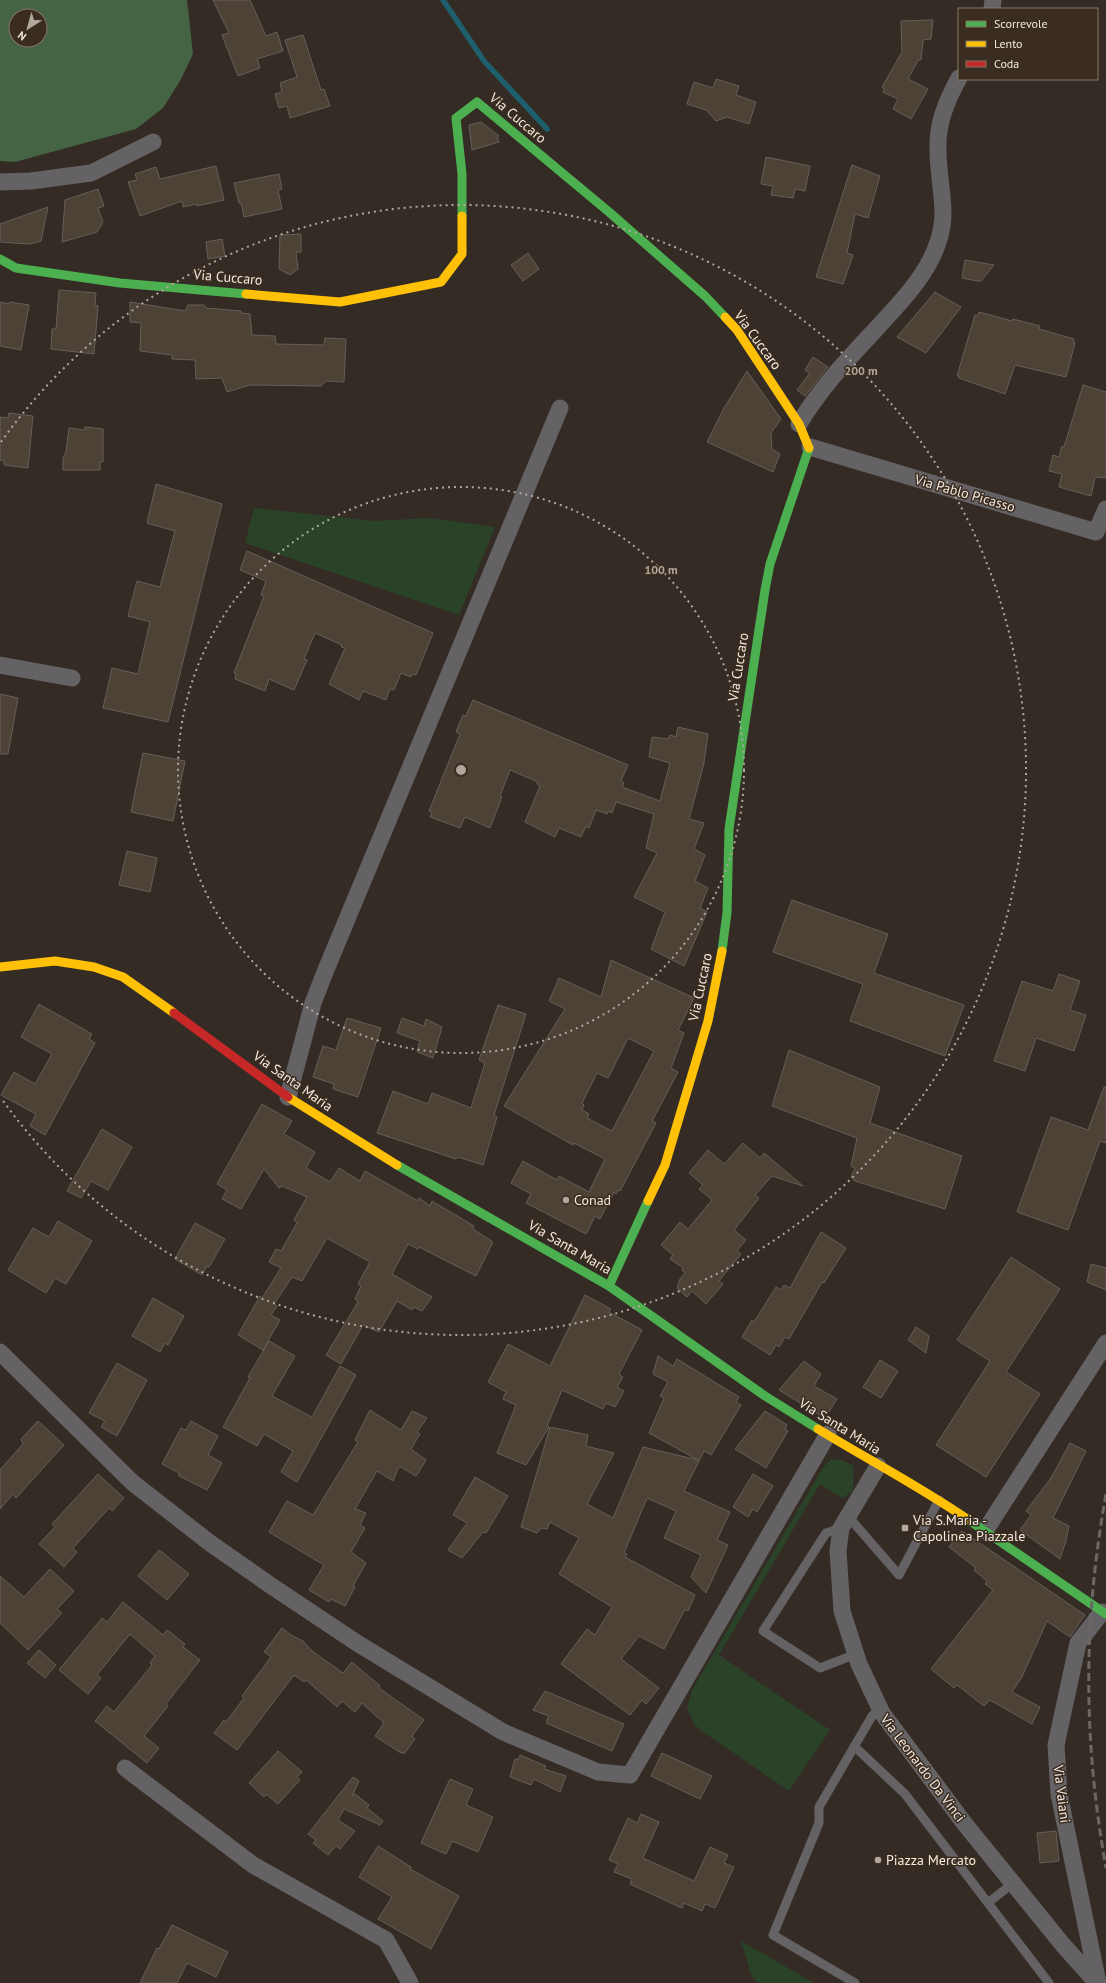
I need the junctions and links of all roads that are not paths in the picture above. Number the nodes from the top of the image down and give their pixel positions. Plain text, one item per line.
1 (958, 80) edge
2 (153, 142) dead end
3 (0, 182) edge
4 (0, 259) edge
5 (560, 408) dead end
6 (799, 424) junction
7 (810, 447) junction
8 (1106, 509) edge
9 (0, 665) edge
10 (72, 678) dead end
11 (0, 967) edge
12 (288, 1097) junction
13 (610, 1286) junction
14 (1106, 1343) edge
15 (0, 1352) edge
16 (828, 1434) junction
17 (878, 1466) junction
18 (939, 1500) junction
19 (844, 1521) junction
20 (985, 1531) junction
21 (1104, 1613) edge
22 (856, 1654) junction
23 (880, 1709) junction
24 (854, 1746) junction
25 (125, 1768) dead end
26 (1013, 1883) junction
27 (988, 1903) junction
28 (410, 1983) edge
29 (855, 1983) edge
30 (1049, 1983) edge
31 (1098, 1983) edge

1 - 6 street
2 - 3 street
4 - 6 street, Via Cuccaro
5 - 12 street
6 - 7 street, Via Cuccaro
7 - 8 street, Via Pablo Picasso
7 - 13 street, Via Cuccaro
9 - 10 street
11 - 12 street, Via Santa Maria
12 - 13 street, Via Santa Maria
13 - 16 street, Via Santa Maria
14 - 20 street
15 - 16 street
16 - 17 street, Via Santa Maria
17 - 18 street, Via Santa Maria
17 - 19 street
18 - 19 lane
18 - 20 street, Via Santa Maria
19 - 22 street, Via Leonardo Da Vinci
19 - 22 lane
20 - 21 street, Via Santa Maria
21 - 31 street, Via Vaiani
22 - 23 street, Via Leonardo Da Vinci
23 - 24 lane
23 - 26 street, Via Leonardo Da Vinci
24 - 27 lane
24 - 29 lane
25 - 28 street
26 - 27 lane
26 - 31 street, Via Leonardo Da Vinci
27 - 30 lane

